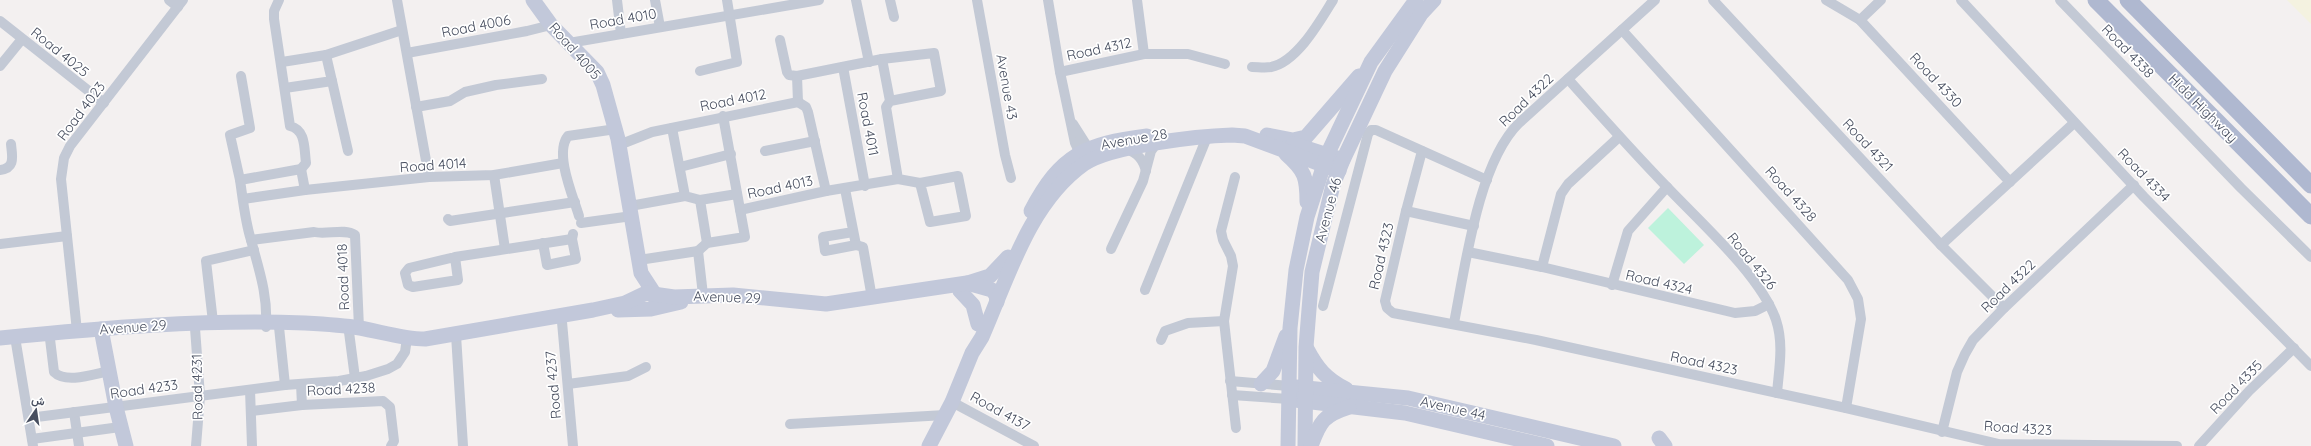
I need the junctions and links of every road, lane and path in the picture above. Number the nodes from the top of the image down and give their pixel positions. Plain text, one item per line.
1 (169, 0) edge
2 (279, 0) edge
3 (397, 0) edge
4 (533, 0) edge
5 (617, 0) edge
6 (655, 0) edge
7 (726, 0) edge
8 (819, 0) edge
9 (856, 0) edge
10 (890, 0) edge
11 (977, 0) edge
12 (1048, 0) edge
13 (1137, 0) edge
14 (1333, 0) edge
15 (1416, 0) edge
16 (1434, 0) edge
17 (1655, 0) edge
18 (1713, 0) edge
19 (1826, 0) edge
20 (1881, 0) edge
21 (1962, 0) edge
22 (2060, 0) edge
23 (2096, 0) edge
24 (2128, 0) edge
25 (180, 3) edge
26 (769, 4) edge
27 (729, 14) junction
28 (894, 18) dead end
29 (1860, 20) junction
30 (0, 21) edge
31 (551, 25) junction
32 (660, 27) junction
33 (402, 30) junction
34 (1622, 30) junction
35 (621, 34) junction
36 (22, 39) junction
37 (780, 40) dead end
38 (569, 43) junction
39 (407, 53) junction
40 (1144, 54) junction
41 (326, 55) junction
42 (882, 59) junction
43 (282, 62) junction
44 (869, 62) junction
45 (1371, 62) junction
46 (1225, 64) dead end
47 (0, 66) edge
48 (843, 67) junction
49 (1252, 67) dead end
50 (700, 71) dead end
51 (1060, 72) junction
52 (241, 76) dead end
53 (797, 76) junction
54 (542, 79) dead end
55 (1568, 79) junction
56 (332, 81) junction
57 (285, 88) junction
58 (890, 101) junction
59 (798, 102) junction
60 (104, 103) junction
61 (416, 106) junction
62 (723, 116) junction
63 (2074, 123) junction
64 (672, 128) junction
65 (1267, 135) junction
66 (617, 136) junction
67 (1207, 137) junction
68 (1619, 137) junction
69 (815, 141) junction
70 (11, 144) dead end
71 (1156, 144) junction
72 (1127, 149) junction
73 (1280, 150) junction
74 (348, 151) dead end
75 (765, 151) dead end
76 (1422, 151) junction
77 (731, 154) junction
78 (1087, 156) junction
79 (1325, 160) junction
80 (563, 163) junction
81 (1341, 165) junction
82 (680, 166) junction
83 (301, 169) junction
84 (0, 170) edge
85 (1146, 172) junction
86 (494, 175) junction
87 (1235, 177) dead end
88 (429, 178) junction
89 (1011, 178) dead end
90 (898, 179) junction
91 (240, 180) junction
92 (1486, 180) junction
93 (2010, 182) junction
94 (920, 183) junction
95 (2134, 185) junction
96 (2311, 185) edge
97 (865, 186) junction
98 (1667, 187) junction
99 (845, 189) junction
100 (305, 190) junction
101 (826, 191) junction
102 (737, 194) junction
103 (685, 196) junction
104 (243, 199) junction
105 (700, 200) junction
106 (575, 202) junction
107 (740, 210) junction
108 (631, 211) junction
109 (1406, 212) junction
110 (500, 213) junction
111 (2311, 216) edge
112 (1307, 217) junction
113 (448, 218) dead end
114 (1474, 226) junction
115 (853, 232) junction
116 (67, 236) junction
117 (707, 243) junction
118 (0, 244) edge
119 (543, 244) junction
120 (252, 245) junction
121 (856, 245) junction
122 (1941, 245) junction
123 (505, 248) junction
124 (1111, 249) dead end
125 (698, 251) junction
126 (1468, 252) junction
127 (455, 257) junction
128 (1008, 257) junction
129 (2311, 257) edge
130 (640, 266) junction
131 (1542, 267) junction
132 (1612, 285) junction
133 (963, 287) junction
134 (1145, 290) dead end
135 (703, 295) junction
136 (995, 297) junction
137 (872, 298) junction
138 (648, 302) junction
139 (1769, 304) junction
140 (1323, 306) dead end
141 (2004, 308) junction
142 (561, 319) junction
143 (1224, 321) junction
144 (978, 324) junction
145 (1454, 324) junction
146 (213, 325) junction
147 (271, 325) junction
148 (195, 328) junction
149 (1290, 328) junction
150 (354, 330) junction
151 (77, 331) junction
152 (102, 332) junction
153 (0, 338) edge
154 (456, 338) junction
155 (50, 339) junction
156 (1161, 340) dead end
157 (406, 341) junction
158 (16, 343) junction
159 (0, 345) edge
160 (1306, 347) junction
161 (2294, 348) junction
162 (972, 353) junction
163 (2311, 366) edge
164 (646, 367) dead end
165 (109, 371) junction
166 (355, 378) junction
167 (1230, 381) junction
168 (301, 384) junction
169 (568, 384) junction
170 (1261, 384) junction
171 (285, 385) junction
172 (250, 390) junction
173 (1289, 393) junction
174 (1777, 393) junction
175 (1305, 394) junction
176 (1232, 395) junction
177 (200, 396) junction
178 (1353, 399) junction
179 (302, 405) junction
180 (116, 407) junction
181 (949, 408) junction
182 (1846, 408) junction
183 (252, 411) junction
184 (74, 412) junction
185 (29, 418) junction
186 (790, 424) dead end
187 (120, 427) junction
188 (1236, 428) dead end
189 (77, 432) junction
190 (1942, 432) junction
191 (32, 442) edge
192 (79, 446) edge
193 (126, 446) edge
194 (196, 446) edge
195 (252, 446) edge
196 (392, 446) edge
197 (462, 446) edge
198 (573, 446) edge
199 (929, 446) edge
200 (1034, 446) edge
201 (1288, 446) edge
202 (1305, 446) edge
203 (1311, 446) edge
204 (1547, 446) edge
205 (1614, 446) edge
206 (2177, 446) edge
207 (2199, 446) edge

1 - 25 street
2 - 43 street
3 - 33 street
4 - 31 street, Road 4005
5 - 35 street
6 - 32 street
7 - 27 street
8 - 26 street, Road 4010
9 - 44 street
10 - 28 street
11 - 89 street, Avenue 43
12 - 51 street, Road 4312
13 - 40 street, Road 4312
14 - 49 street
15 - 45 street, Avenue 46
16 - 81 street, Avenue 46
17 - 34 street, Road 4322
18 - 122 street, Road 4321
19 - 29 street, Road 4330
20 - 29 street
21 - 63 street, Road 4334
22 - 129 street, Road 4338
23 - 111 main road, Hidd Highway
24 - 96 main road, Hidd Highway
25 - 60 street, Road 4023
26 - 27 street, Road 4010
27 - 32 street, Road 4010
27 - 50 street
29 - 93 street, Road 4330
30 - 36 street, Road 4025
31 - 38 street, Road 4005
31 - 39 street, Road 4006
32 - 35 street, Road 4010
33 - 39 street
33 - 41 street
34 - 55 street, Road 4322
34 - 182 street, Road 4328
35 - 38 street, Road 4010
36 - 47 street
36 - 60 street, Road 4025
37 - 53 street
38 - 66 street, Road 4005
39 - 61 street
40 - 46 street, Road 4312
40 - 51 street, Road 4312
41 - 43 street
41 - 56 street
42 - 44 street
42 - 58 street, Road 4011
42 - 58 street, Road 4011
43 - 57 street
44 - 48 street
45 - 65 street
45 - 79 street, Avenue 46
48 - 53 street
48 - 97 street, Road 4011
51 - 78 street, Road 4312
52 - 91 street
53 - 59 street
54 - 61 street
55 - 68 street, Road 4326
55 - 92 street, Road 4322
56 - 57 street
56 - 74 street
57 - 83 street
58 - 90 street, Road 4011
59 - 62 street, Road 4012
59 - 69 street, Road 4013
60 - 116 street, Road 4023
61 - 88 street
62 - 64 street, Road 4012
62 - 77 street
63 - 93 street
63 - 95 street, Road 4334
64 - 66 street, Road 4012
64 - 82 street
65 - 78 street, Avenue 28
65 - 79 street, Avenue 28
66 - 80 street
66 - 108 street, Road 4005
67 - 71 street, Avenue 28
67 - 73 street, Avenue 28
67 - 134 street
68 - 98 street, Road 4326
68 - 131 street
69 - 75 street
69 - 101 street, Road 4013
70 - 84 street
71 - 72 street, Avenue 28
71 - 85 street, Avenue 28
72 - 78 street, Avenue 28
72 - 85 street
73 - 79 street, Avenue 28
73 - 112 street
76 - 92 street
76 - 109 street, Road 4323
76 - 140 street
77 - 82 street
77 - 102 street
78 - 128 street, Avenue 28
78 - 136 street, Avenue 28
79 - 81 street, Avenue 28
79 - 112 street, Avenue 46
80 - 86 street, Road 4014
80 - 106 street
81 - 160 street, Avenue 46
82 - 103 street
83 - 91 street
83 - 100 street
85 - 124 street, Avenue 28
86 - 88 street, Road 4014
86 - 110 street
87 - 143 street
88 - 100 street, Road 4014
90 - 94 street
90 - 97 street, Road 4013
91 - 104 street
92 - 114 street, Road 4322
93 - 122 street
94 - 94 street
95 - 141 street, Road 4322
95 - 161 street, Road 4334
97 - 99 street, Road 4013
98 - 132 street
98 - 139 street, Road 4326
99 - 101 street, Road 4013
99 - 115 street
100 - 104 street, Road 4014
101 - 107 street, Road 4013
102 - 105 street
102 - 107 street
103 - 105 street
103 - 108 street
104 - 120 street
105 - 117 street
106 - 108 street
106 - 110 street
107 - 117 street
108 - 130 street, Road 4005
109 - 114 street
109 - 145 street, Road 4323
110 - 113 street
110 - 123 street
112 - 149 street, Avenue 46
114 - 126 street, Road 4322
115 - 121 street
115 - 121 street
116 - 118 street
116 - 151 street, Road 4023
117 - 125 street
119 - 119 street
119 - 123 street
120 - 146 street, Road 4018
120 - 147 street
120 - 150 street, Road 4018
121 - 137 street
122 - 141 street, Road 4321
123 - 127 street
125 - 130 street
125 - 135 street
126 - 131 street, Road 4324
126 - 145 street, Road 4322
127 - 127 street
128 - 133 street
128 - 136 street, Avenue 28
130 - 138 street, Road 4005
131 - 132 street, Road 4324
132 - 139 street, Road 4324
133 - 136 street, Avenue 29
133 - 137 street, Avenue 29
133 - 138 street, Avenue 29
133 - 144 street
135 - 137 street, Avenue 29
135 - 138 street, Avenue 29
136 - 144 street, Avenue 28
136 - 162 street, Avenue 28
138 - 142 street, Avenue 29
139 - 174 street, Road 4326
141 - 190 street, Road 4322
142 - 154 street, Avenue 29
142 - 169 street, Road 4237
143 - 156 street
143 - 167 street
144 - 162 street, Avenue 28
145 - 174 street, Road 4323
146 - 147 street, Avenue 29
146 - 148 street, Avenue 29
146 - 152 street, Avenue 29
147 - 150 street, Avenue 29
147 - 171 street
148 - 152 street, Avenue 29
148 - 177 street, Road 4231
149 - 170 street
149 - 173 street, Avenue 46
150 - 157 street, Avenue 29
150 - 166 street
151 - 152 street, Avenue 29
151 - 153 street, Avenue 29
152 - 155 street, Avenue 29
152 - 165 street
154 - 157 street, Avenue 29
154 - 197 street
155 - 158 street, Avenue 29
155 - 165 street
157 - 166 street, Road 4233
158 - 159 street, Avenue 29
158 - 185 street
160 - 175 street, Avenue 46
160 - 178 street
161 - 163 street, Road 4334
161 - 207 street, Road 4335
162 - 181 street, Avenue 28
164 - 169 street
165 - 180 street
166 - 168 street, Road 4233
167 - 170 street
167 - 176 street
168 - 171 street, Road 4233
168 - 179 street
169 - 198 street, Road 4237
170 - 173 street
171 - 172 street, Road 4233
172 - 177 street, Road 4233
172 - 183 street
173 - 175 street, Avenue 44
173 - 176 street
173 - 201 street, Avenue 46
174 - 182 street, Road 4323
175 - 178 street, Avenue 44
175 - 202 street, Avenue 46
176 - 188 street
177 - 180 street, Road 4233
177 - 194 street, Road 4231
178 - 203 street
178 - 204 street, Avenue 44
178 - 205 street, Avenue 44
179 - 183 street, Road 4238
179 - 196 street, Road 4238
180 - 184 street, Road 4233
180 - 187 street
181 - 186 street
181 - 199 street, Avenue 28
181 - 200 street, Road 4137
182 - 190 street, Road 4323
183 - 195 street
184 - 185 street, Road 4233
184 - 189 street
185 - 191 street
187 - 189 street
187 - 193 street
189 - 191 street
189 - 192 street
190 - 206 street, Road 4323

